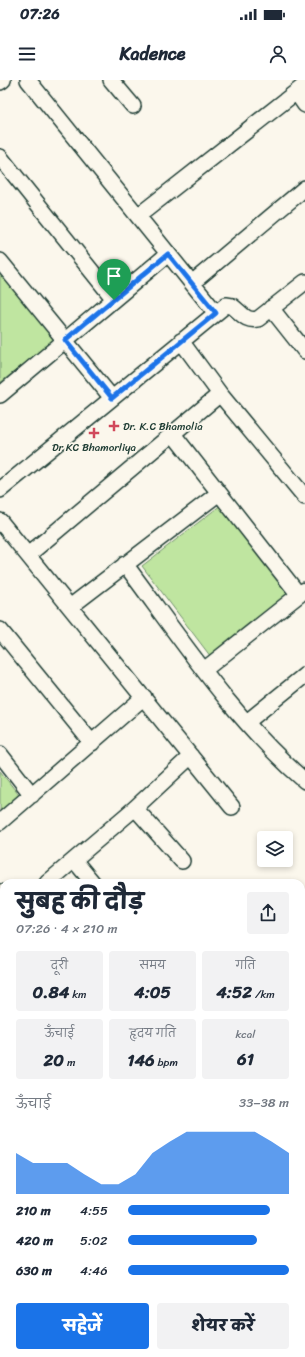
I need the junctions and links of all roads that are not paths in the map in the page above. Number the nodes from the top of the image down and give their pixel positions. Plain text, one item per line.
1 (3, 80) edge
2 (28, 80) edge
3 (111, 80) edge
4 (0, 82) edge
5 (300, 89) edge
6 (305, 104) edge
7 (133, 106) dead end
8 (0, 157) edge
9 (305, 188) edge
10 (138, 216) junction
11 (168, 254) junction
12 (0, 261) edge
13 (305, 282) edge
14 (192, 283) junction
15 (114, 300) junction
16 (271, 308) junction
17 (216, 313) junction
18 (65, 340) junction
19 (181, 341) junction
20 (305, 351) edge
21 (220, 394) junction
22 (0, 395) edge
23 (112, 398) junction
24 (173, 434) junction
25 (0, 490) edge
26 (220, 492) junction
27 (305, 498) edge
28 (0, 521) edge
29 (28, 555) junction
30 (125, 564) junction
31 (302, 593) edge
32 (70, 607) junction
33 (0, 630) edge
34 (204, 670) junction
35 (305, 675) edge
36 (144, 697) junction
37 (247, 722) junction
38 (92, 742) junction
39 (0, 754) edge
40 (191, 756) junction
41 (305, 781) edge
42 (32, 795) junction
43 (232, 807) dead end
44 (135, 808) junction
45 (0, 822) edge
46 (74, 860) junction
47 (182, 861) dead end
48 (52, 879) edge
49 (90, 879) edge

1 - 4 street
2 - 10 street
3 - 7 street
5 - 6 street
5 - 10 street
8 - 15 street
9 - 14 street
10 - 11 street
11 - 14 street
11 - 15 street
12 - 18 street
13 - 16 street
14 - 17 street
15 - 18 street
16 - 17 street
16 - 20 street
17 - 19 street
18 - 22 street
18 - 23 street
19 - 21 street
19 - 23 street
21 - 24 street
21 - 27 street
23 - 25 street
24 - 26 street
24 - 29 street
26 - 30 street
26 - 31 street
28 - 29 street
29 - 32 street
30 - 32 street
30 - 34 street
31 - 34 street
32 - 36 street
33 - 38 street
34 - 37 street
35 - 37 street
36 - 38 street
36 - 40 street
37 - 41 street
38 - 42 street
39 - 42 street
40 - 43 street
40 - 44 street
42 - 45 street
44 - 46 street
44 - 47 street
46 - 48 street
46 - 49 street

